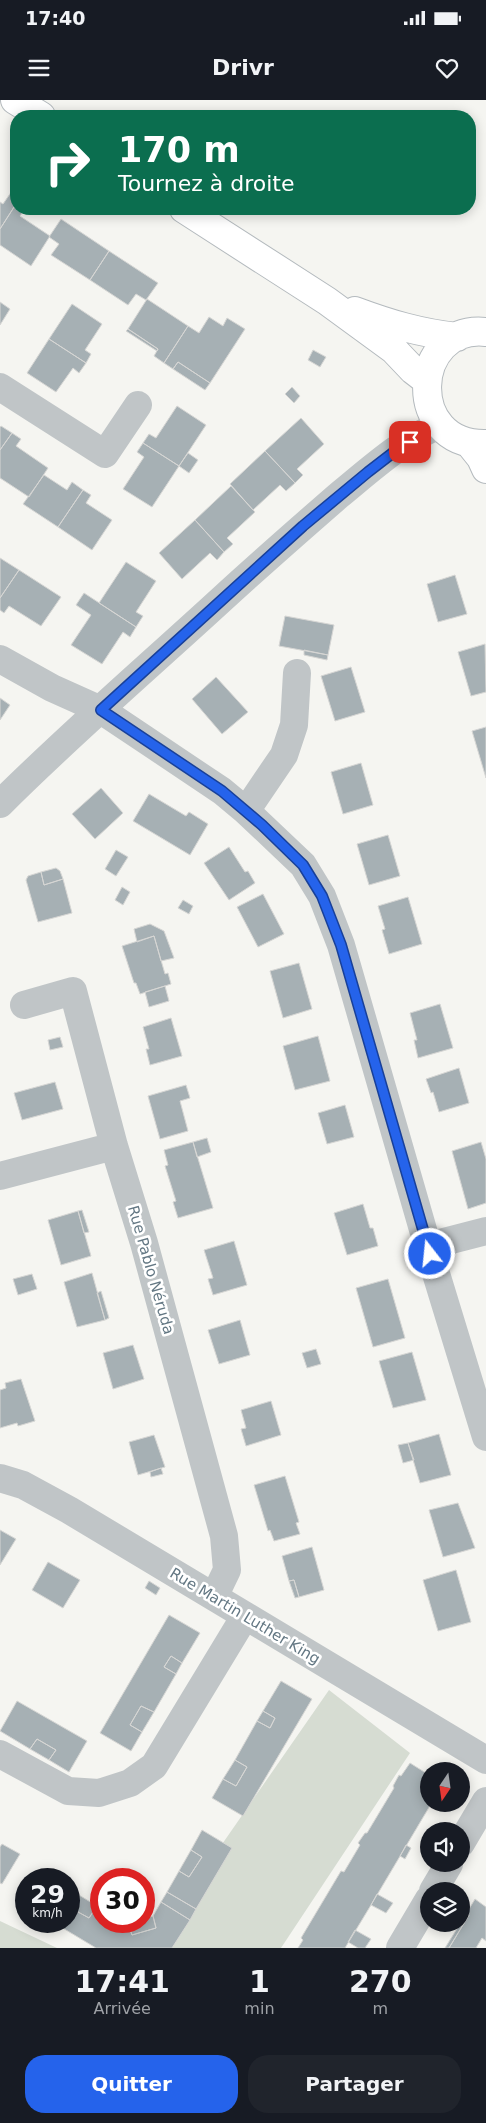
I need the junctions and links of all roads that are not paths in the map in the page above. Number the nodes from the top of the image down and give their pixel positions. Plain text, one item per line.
1 (15, 100) edge
2 (31, 110) edge
3 (193, 215) edge
4 (328, 301) junction
5 (486, 332) edge
6 (457, 337) junction
7 (426, 380) junction
8 (0, 387) edge
9 (138, 404) dead end
10 (440, 425) junction
11 (478, 443) edge
12 (486, 469) edge
13 (0, 659) edge
14 (297, 672) dead end
15 (101, 710) junction
16 (0, 804) edge
17 (246, 811) junction
18 (24, 1005) dead end
19 (114, 1146) junction
20 (0, 1176) edge
21 (486, 1231) edge
22 (428, 1246) junction
23 (486, 1437) edge
24 (0, 1478) edge
25 (214, 1597) junction
26 (245, 1616) junction
27 (0, 1754) edge
28 (486, 1760) edge
29 (486, 1802) edge
30 (470, 1829) edge
31 (420, 1914) edge
32 (400, 1948) edge

1 - 2 street
3 - 4 street
4 - 6 street
4 - 7 street
5 - 6 street
6 - 7 street
7 - 10 street
8 - 9 street
10 - 11 street
10 - 15 street
11 - 12 street
13 - 15 street
14 - 17 street
15 - 16 street
15 - 17 street
17 - 22 street
18 - 19 street, Rue Pablo Néruda
19 - 20 street
19 - 25 street, Rue Pablo Néruda
21 - 22 street
22 - 23 street
24 - 25 street, Rue Martin Luther King
25 - 26 street, Rue Martin Luther King
26 - 27 street
26 - 28 street, Rue Martin Luther King
29 - 30 street
31 - 32 street

